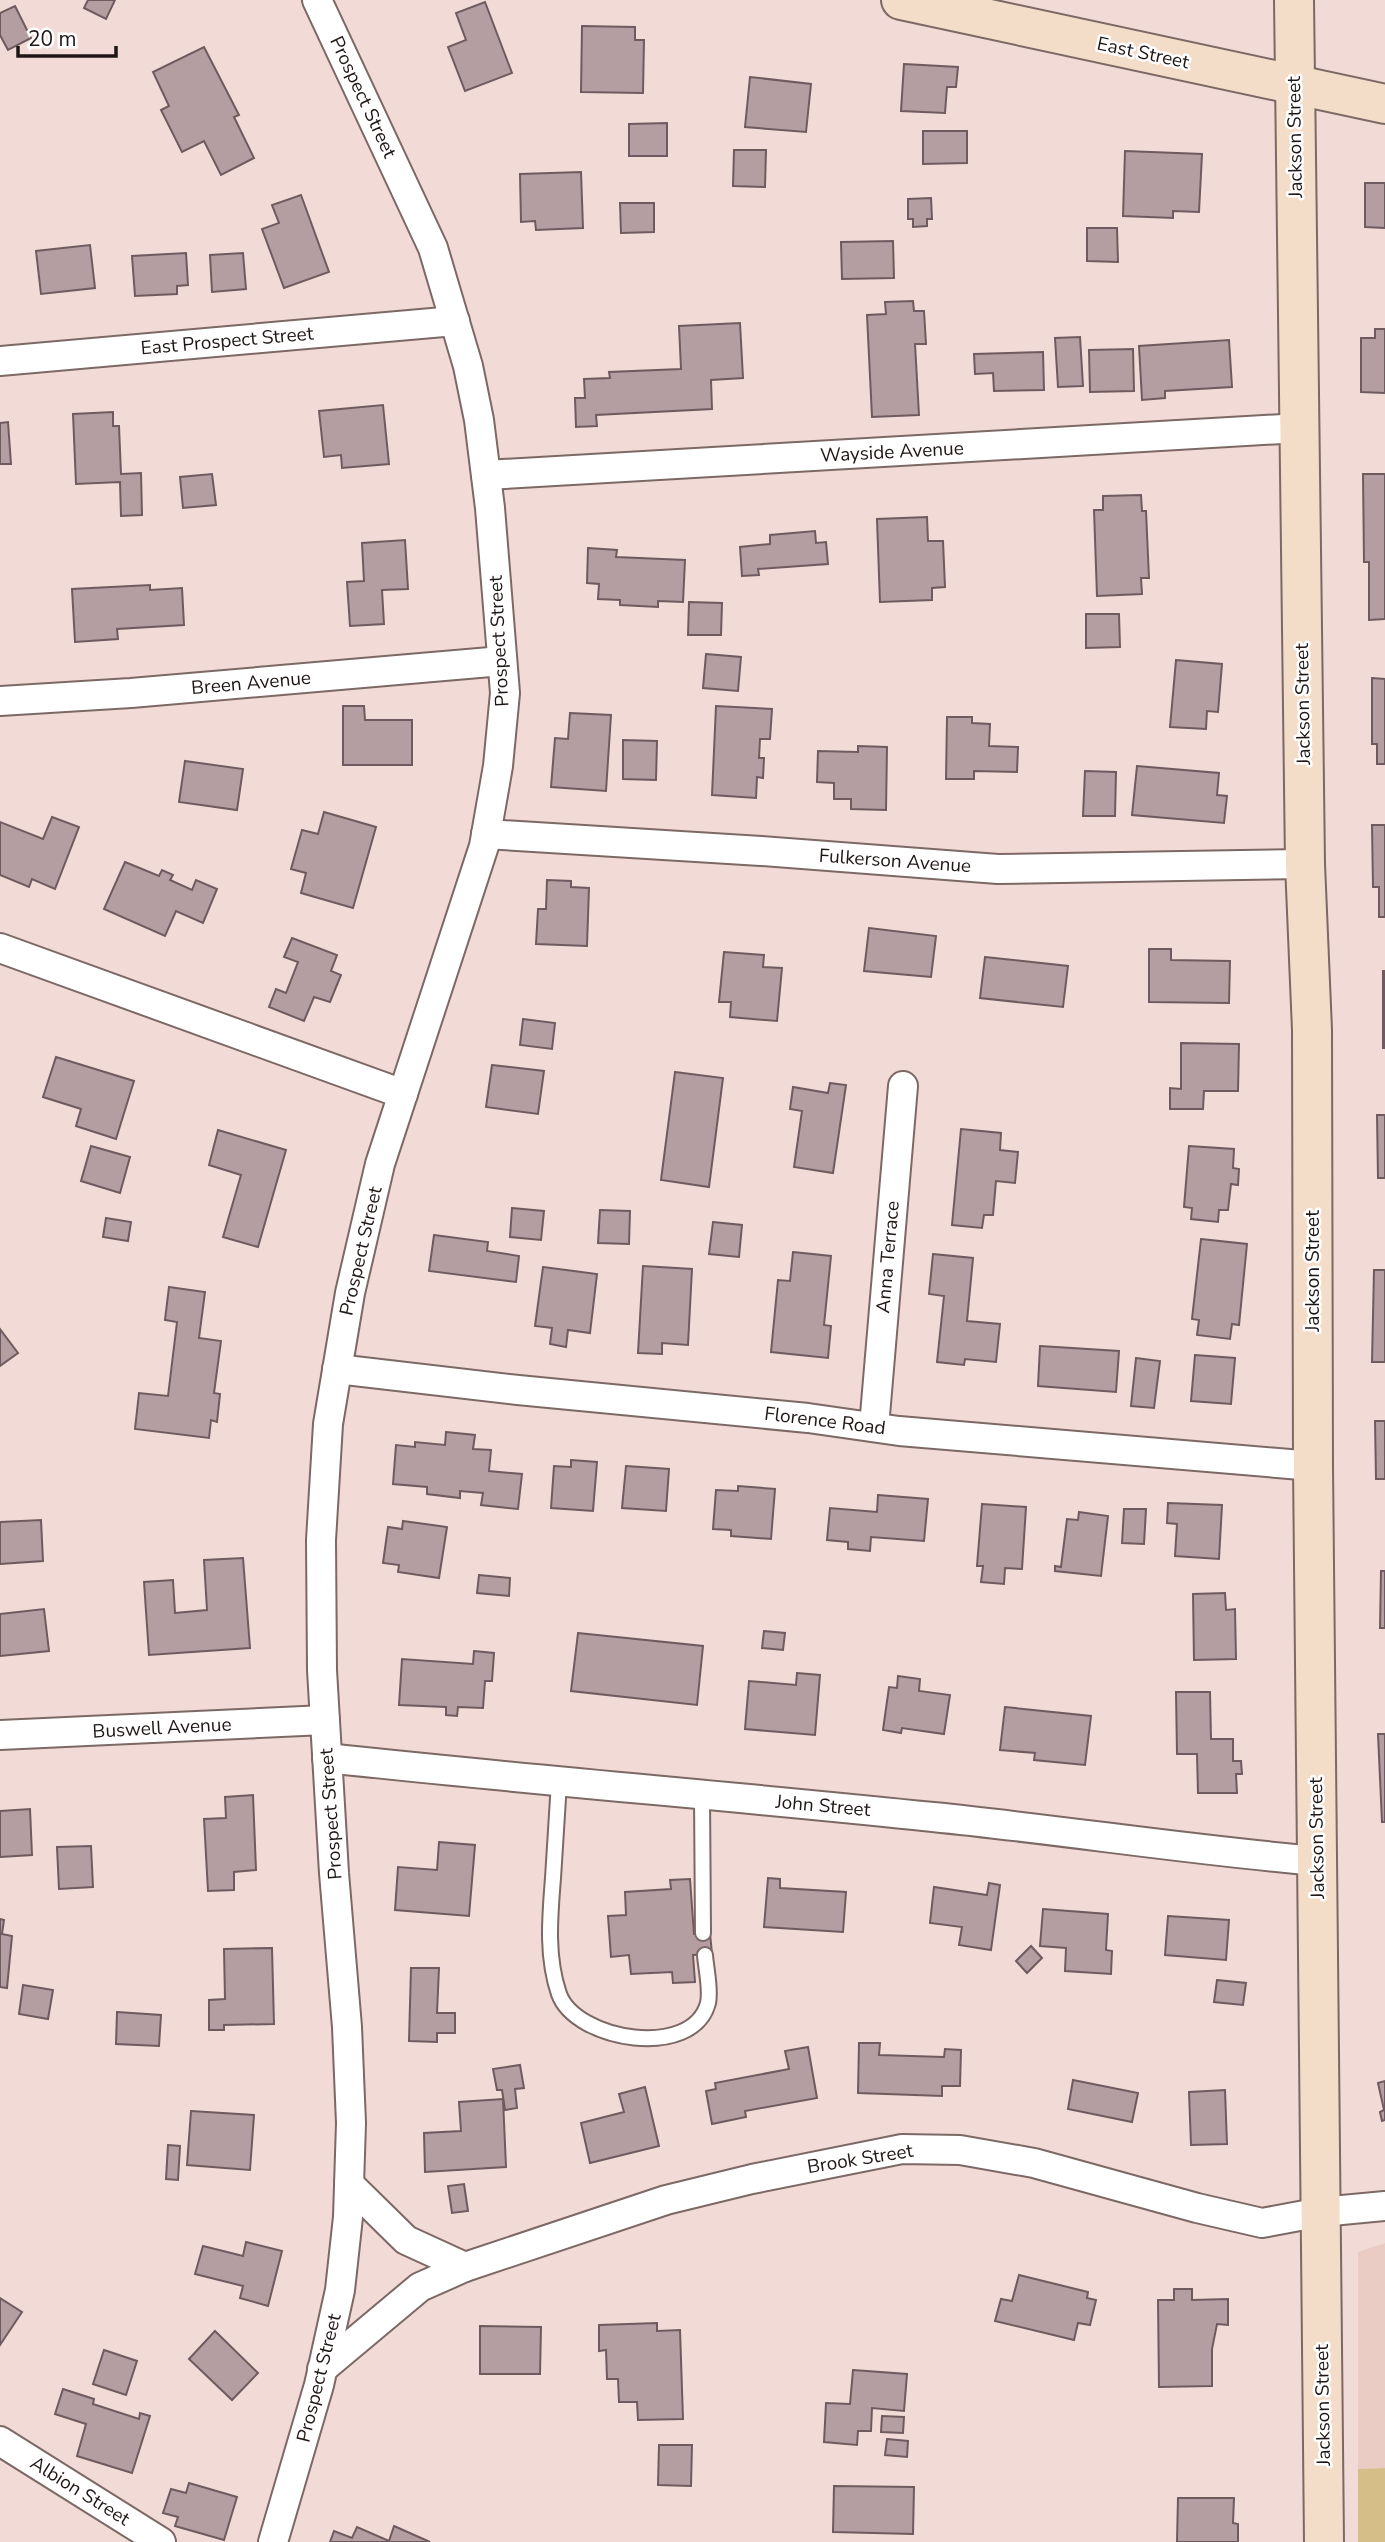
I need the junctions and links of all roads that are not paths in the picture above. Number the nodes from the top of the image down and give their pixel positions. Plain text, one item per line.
1 (317, 0) edge
2 (901, 0) edge
3 (1294, 0) edge
4 (1295, 86) junction
5 (1385, 104) edge
6 (455, 321) junction
7 (0, 361) edge
8 (1299, 428) junction
9 (486, 475) junction
10 (502, 661) junction
11 (0, 701) edge
12 (486, 834) junction
13 (1305, 864) junction
14 (0, 948) edge
15 (903, 1086) dead end
16 (402, 1094) junction
17 (337, 1369) junction
18 (874, 1427) junction
19 (1313, 1466) junction
20 (325, 1720) junction
21 (0, 1735) edge
22 (327, 1758) junction
23 (559, 1782) junction
24 (702, 1794) junction
25 (1317, 1861) junction
26 (703, 1933) dead end
27 (705, 1955) dead end
28 (349, 2184) junction
29 (1385, 2206) edge
30 (1321, 2212) junction
31 (465, 2267) junction
32 (323, 2368) junction
33 (0, 2441) edge
34 (161, 2542) edge
35 (273, 2542) edge
36 (1324, 2542) edge

1 - 6 street, Prospect Street
2 - 4 main road, East Street
3 - 4 main road, Jackson Street
4 - 5 main road, East Street
4 - 8 main road, Jackson Street
6 - 7 street, East Prospect Street
6 - 9 street, Prospect Street
8 - 9 street, Wayside Avenue
8 - 13 main road, Jackson Street
9 - 10 street, Prospect Street
10 - 11 street, Breen Avenue
10 - 12 street, Prospect Street
12 - 13 street, Fulkerson Avenue
12 - 16 street, Prospect Street
13 - 19 main road, Jackson Street
14 - 16 street
15 - 18 street, Anna Terrace
16 - 17 street, Prospect Street
17 - 18 street, Florence Road
17 - 20 street, Prospect Street
18 - 19 street, Florence Road
19 - 25 main road, Jackson Street
20 - 21 street, Buswell Avenue
20 - 22 street, Prospect Street
22 - 23 street, John Street
22 - 28 street, Prospect Street
23 - 24 street, John Street
23 - 27 lane
24 - 25 street, John Street
24 - 26 lane
25 - 30 main road, Jackson Street
28 - 31 street
28 - 32 street, Prospect Street
29 - 30 street, Brook Street
30 - 31 street, Brook Street
30 - 36 main road, Jackson Street
31 - 32 street, Brook Street
32 - 35 street, Prospect Street
33 - 34 street, Albion Street

